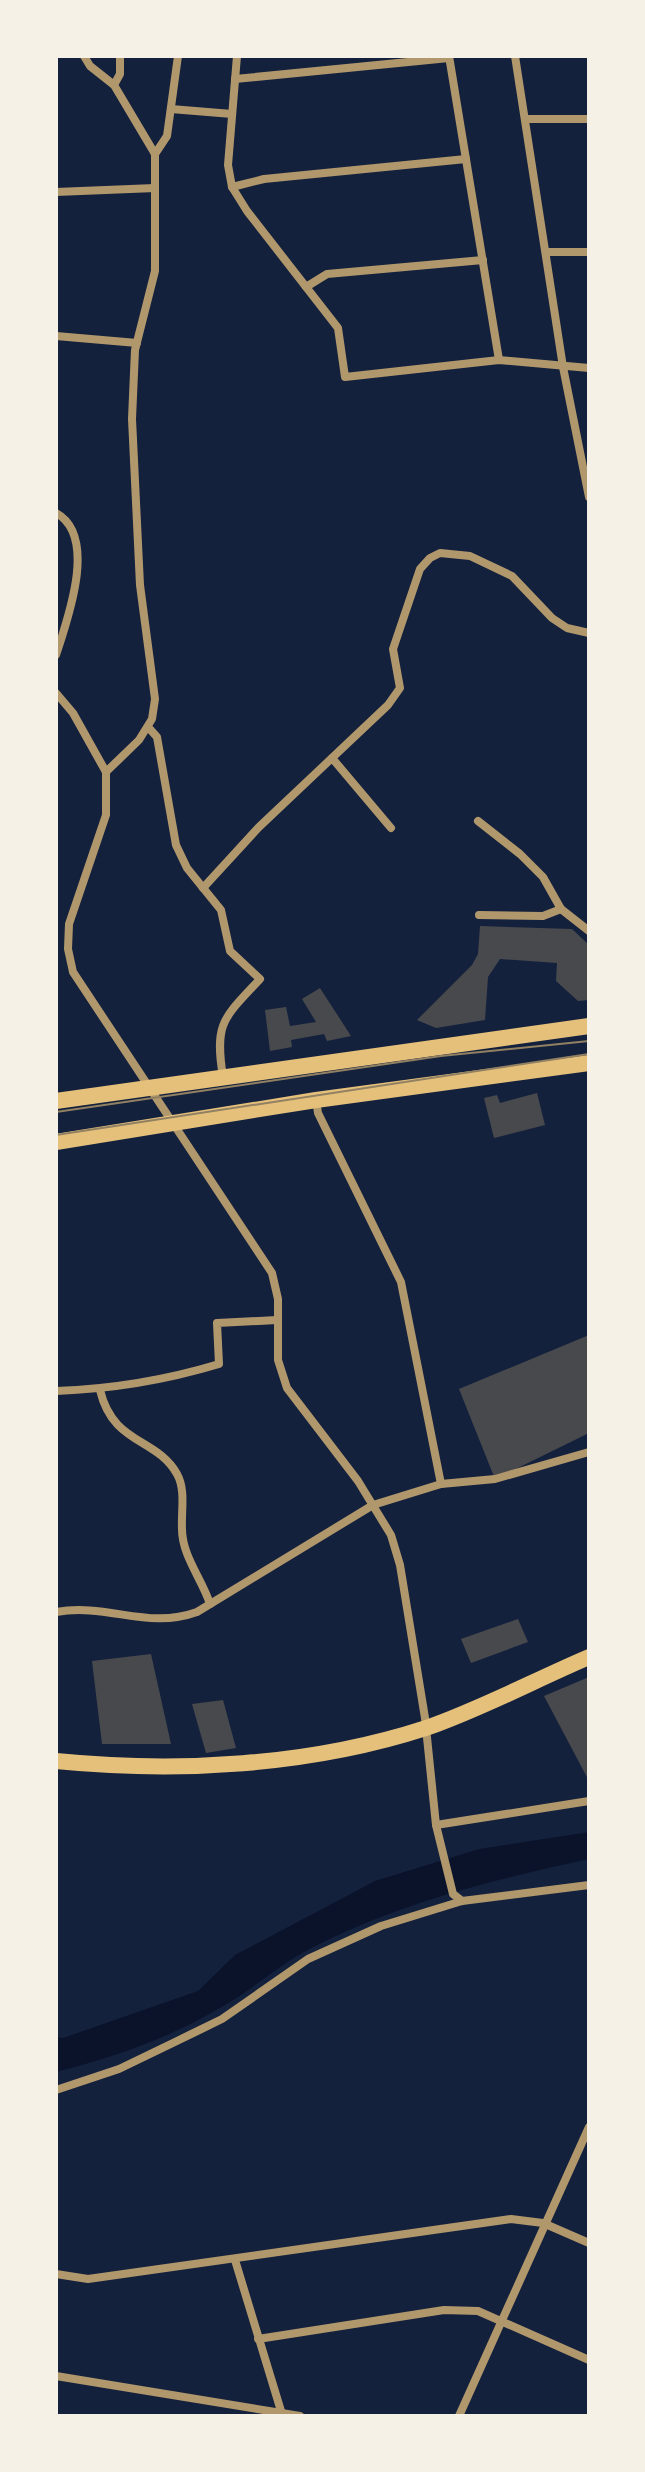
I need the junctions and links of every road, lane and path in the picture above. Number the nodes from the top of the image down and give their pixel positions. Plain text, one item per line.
1 (84, 56) edge
2 (120, 56) edge
3 (178, 56) edge
4 (237, 56) edge
5 (515, 56) edge
6 (449, 57) edge
7 (235, 79) junction
8 (114, 85) junction
9 (171, 109) junction
10 (232, 114) junction
11 (527, 119) junction
12 (589, 119) edge
13 (155, 154) junction
14 (466, 159) junction
15 (232, 187) junction
16 (155, 188) junction
17 (56, 192) edge
18 (546, 252) junction
19 (589, 252) edge
20 (483, 260) junction
21 (306, 287) junction
22 (56, 336) edge
23 (137, 343) junction
24 (499, 360) junction
25 (563, 367) junction
26 (589, 368) edge
27 (589, 497) edge
28 (56, 513) edge
29 (589, 633) edge
30 (56, 655) edge
31 (56, 693) edge
32 (148, 727) junction
33 (332, 758) junction
34 (106, 772) junction
35 (478, 821) dead end
36 (391, 828) dead end
37 (203, 888) junction
38 (561, 909) junction
39 (479, 915) dead end
40 (589, 931) edge
41 (589, 1026) edge
42 (589, 1063) edge
43 (223, 1077) junction
44 (150, 1088) junction
45 (316, 1100) junction
46 (56, 1101) edge
47 (175, 1126) junction
48 (56, 1142) edge
49 (277, 1320) junction
50 (100, 1390) junction
51 (56, 1391) edge
52 (589, 1452) edge
53 (441, 1484) junction
54 (373, 1505) junction
55 (210, 1604) junction
56 (56, 1612) edge
57 (589, 1657) edge
58 (426, 1728) junction
59 (56, 1761) edge
60 (589, 1801) edge
61 (437, 1828) junction
62 (589, 1885) edge
63 (462, 1901) junction
64 (56, 2090) edge
65 (589, 2127) edge
66 (543, 2223) junction
67 (589, 2243) edge
68 (235, 2260) junction
69 (56, 2274) edge
70 (501, 2321) junction
71 (258, 2339) junction
72 (589, 2360) edge
73 (56, 2376) edge
74 (281, 2411) junction
75 (300, 2416) edge
76 (459, 2416) edge

1 - 8 street
2 - 8 street
3 - 9 street
4 - 7 street
5 - 11 street
6 - 7 street
6 - 14 street
7 - 10 street
8 - 13 street
9 - 10 street
9 - 13 street
10 - 15 street
11 - 12 street
11 - 18 street
13 - 16 street
14 - 15 street
14 - 20 street
15 - 21 street
16 - 17 street
16 - 23 street
18 - 19 street
18 - 25 street
20 - 21 street
20 - 24 street
21 - 24 street
22 - 23 street
23 - 32 street
24 - 25 street
25 - 26 street
25 - 27 street
28 - 30 street
29 - 33 street
31 - 34 street
32 - 34 street
32 - 37 street
33 - 36 street
33 - 37 street
34 - 44 street
35 - 38 street
37 - 43 street
38 - 39 street
38 - 40 street
41 - 43 main road
42 - 45 main road
43 - 44 main road
44 - 46 main road
44 - 47 street
45 - 47 main road
45 - 53 street
47 - 48 main road
47 - 49 street
49 - 50 street
49 - 54 street
50 - 51 street
50 - 55 street
52 - 53 street
53 - 54 street
54 - 55 street
54 - 58 street
55 - 56 street
57 - 58 main road
58 - 59 main road
58 - 61 street
60 - 61 street
61 - 63 street
62 - 63 street
63 - 64 street
65 - 66 street
66 - 67 street
66 - 68 street
66 - 70 street
68 - 69 street
68 - 71 street
70 - 71 street
70 - 72 street
70 - 76 street
71 - 74 street
73 - 74 street
74 - 75 street

